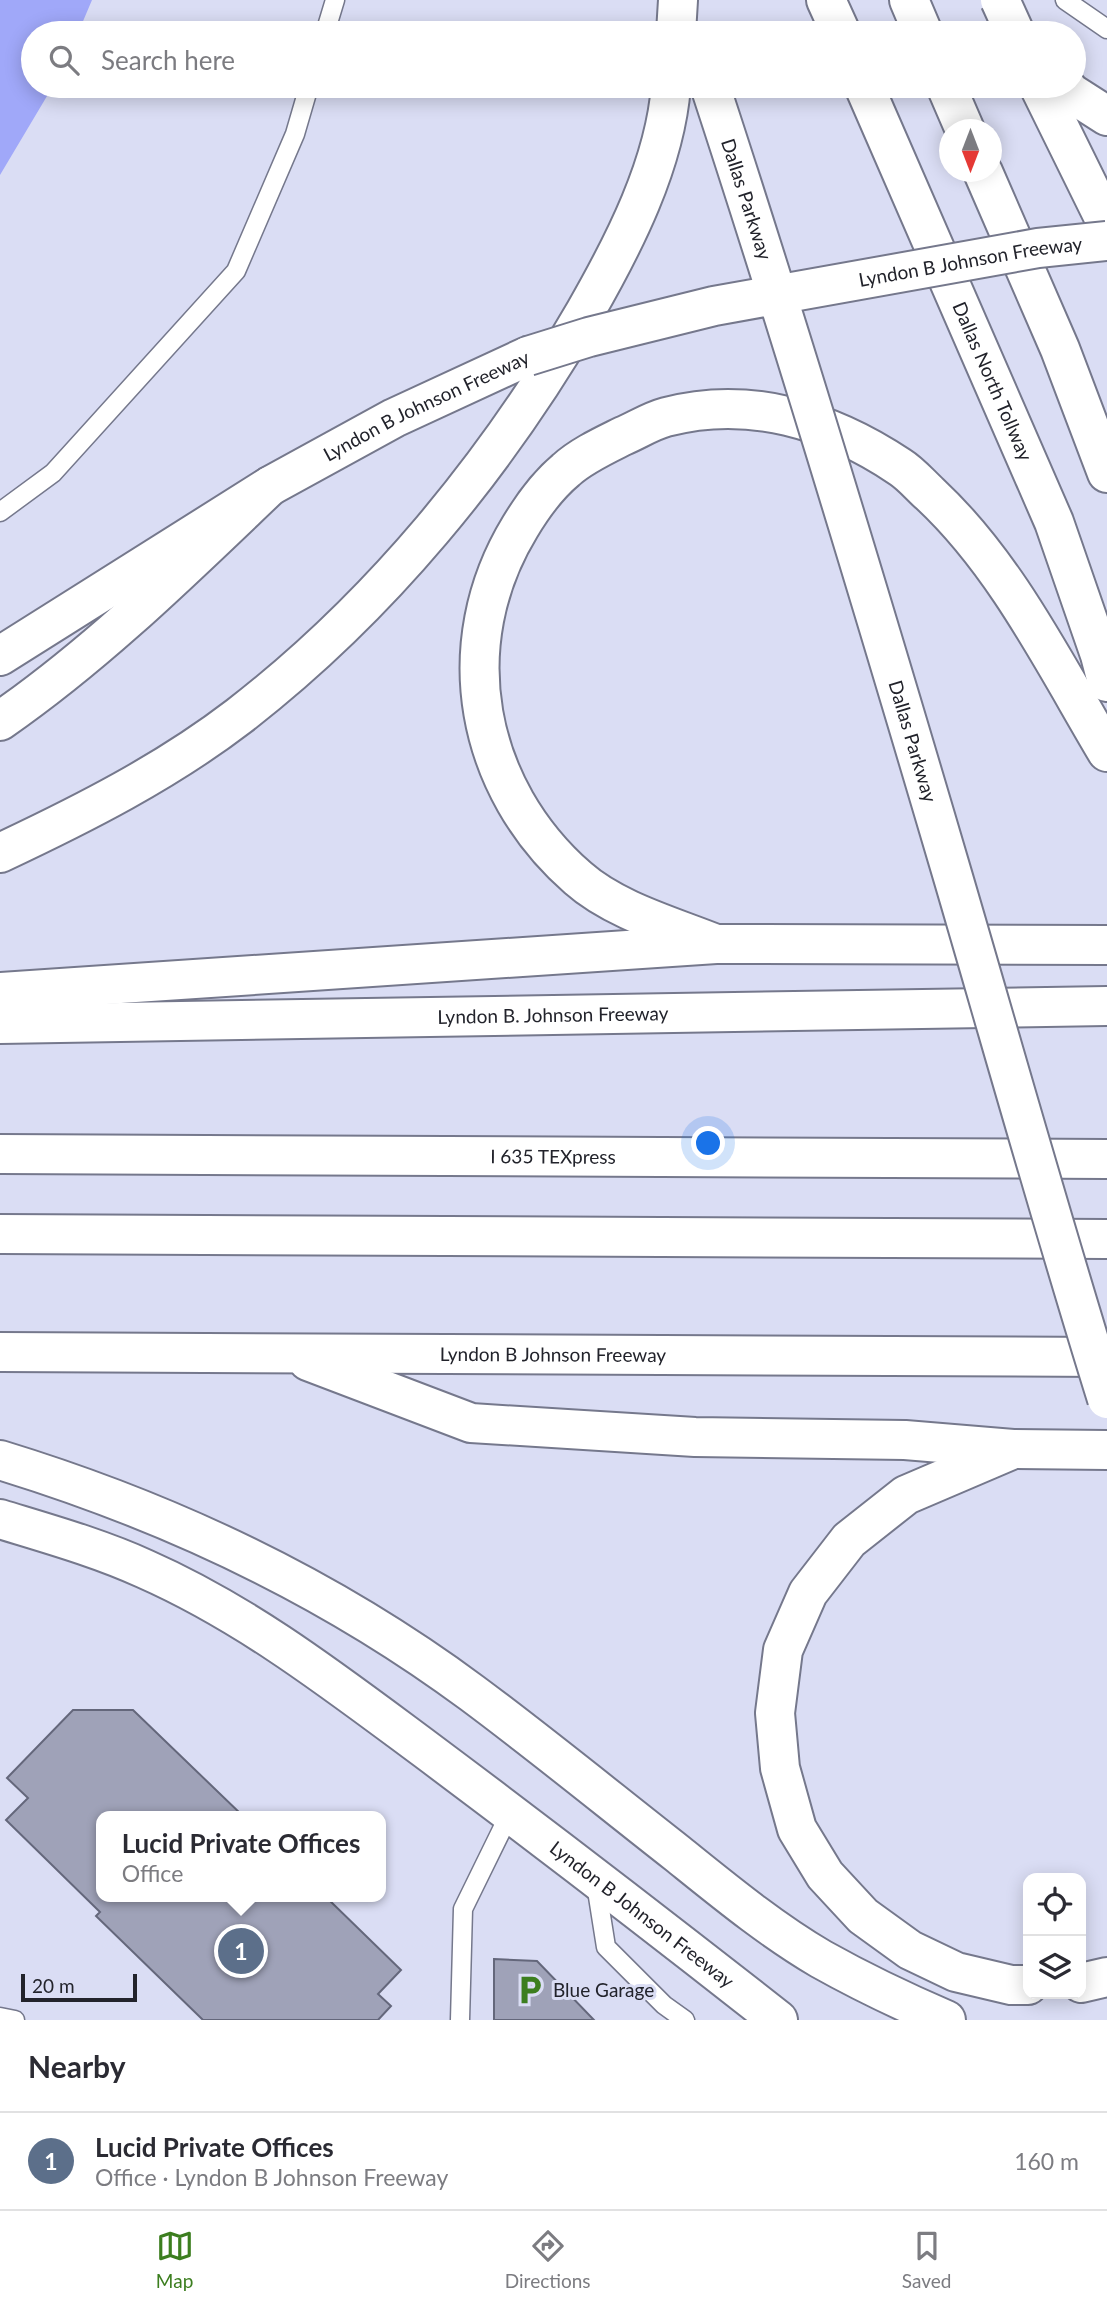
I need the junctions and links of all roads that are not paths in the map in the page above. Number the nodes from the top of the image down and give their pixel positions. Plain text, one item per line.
1 (335, 0) edge
2 (680, 0) edge
3 (826, 0) edge
4 (909, 0) edge
5 (982, 0) edge
6 (1000, 0) edge
7 (1065, 0) edge
8 (329, 21) edge
9 (677, 21) edge
10 (688, 21) edge
11 (836, 21) edge
12 (918, 21) edge
13 (1003, 21) edge
14 (1010, 21) edge
15 (1107, 29) edge
16 (306, 98) edge
17 (670, 98) edge
18 (714, 98) edge
19 (869, 98) edge
20 (951, 98) edge
21 (1045, 98) edge
22 (1082, 98) edge
23 (1107, 116) edge
24 (960, 119) edge
25 (987, 182) edge
26 (1107, 224) edge
27 (1107, 241) edge
28 (777, 295) junction
29 (1107, 473) edge
30 (274, 483) junction
31 (0, 512) edge
32 (0, 656) edge
33 (1107, 682) edge
34 (0, 721) edge
35 (1107, 752) edge
36 (0, 853) edge
37 (716, 944) junction
38 (1098, 945) edge
39 (0, 992) edge
40 (1106, 1006) edge
41 (0, 1024) edge
42 (0, 1154) edge
43 (1107, 1159) edge
44 (0, 1234) edge
45 (1107, 1239) edge
46 (0, 1352) edge
47 (287, 1353) junction
48 (1107, 1357) edge
49 (1107, 1399) edge
50 (1013, 1450) junction
51 (1107, 1450) edge
52 (0, 1460) edge
53 (0, 1519) edge
54 (510, 1812) junction
55 (595, 1877) junction
56 (1107, 1977) edge
57 (1086, 1982) edge
58 (1023, 1985) edge
59 (0, 2017) edge
60 (15, 2020) edge
61 (460, 2020) edge
62 (685, 2020) edge
63 (778, 2020) edge
64 (946, 2020) edge

1 - 8 lane
2 - 9 main road
2 - 10 main road
3 - 11 main road
4 - 12 main road
5 - 13 main road
6 - 14 main road, bridge
7 - 15 lane
16 - 31 lane
17 - 36 main road
18 - 28 main road, Dallas Parkway, bridge
19 - 33 main road, Dallas North Tollway
20 - 24 main road
21 - 26 main road
22 - 23 main road
25 - 29 main road
27 - 28 main road, Lyndon B Johnson Freeway, bridge
28 - 30 main road, Lyndon B Johnson Freeway, bridge
28 - 49 main road, Dallas Parkway, bridge
30 - 32 main road, Lyndon B Johnson Freeway
30 - 34 main road
35 - 37 main road
37 - 38 main road
37 - 39 main road
40 - 41 main road, Lyndon B. Johnson Freeway
42 - 43 main road, I 635 TEXpress
44 - 45 main road
46 - 47 main road, Lyndon B Johnson Freeway
47 - 48 main road, Lyndon B Johnson Freeway
47 - 50 main road
50 - 51 main road
50 - 58 main road
52 - 64 main road
53 - 54 main road, Lyndon B Johnson Freeway
54 - 55 main road, Lyndon B Johnson Freeway
54 - 61 lane
55 - 62 lane
55 - 63 main road, Lyndon B Johnson Freeway
56 - 57 main road
59 - 60 lane

